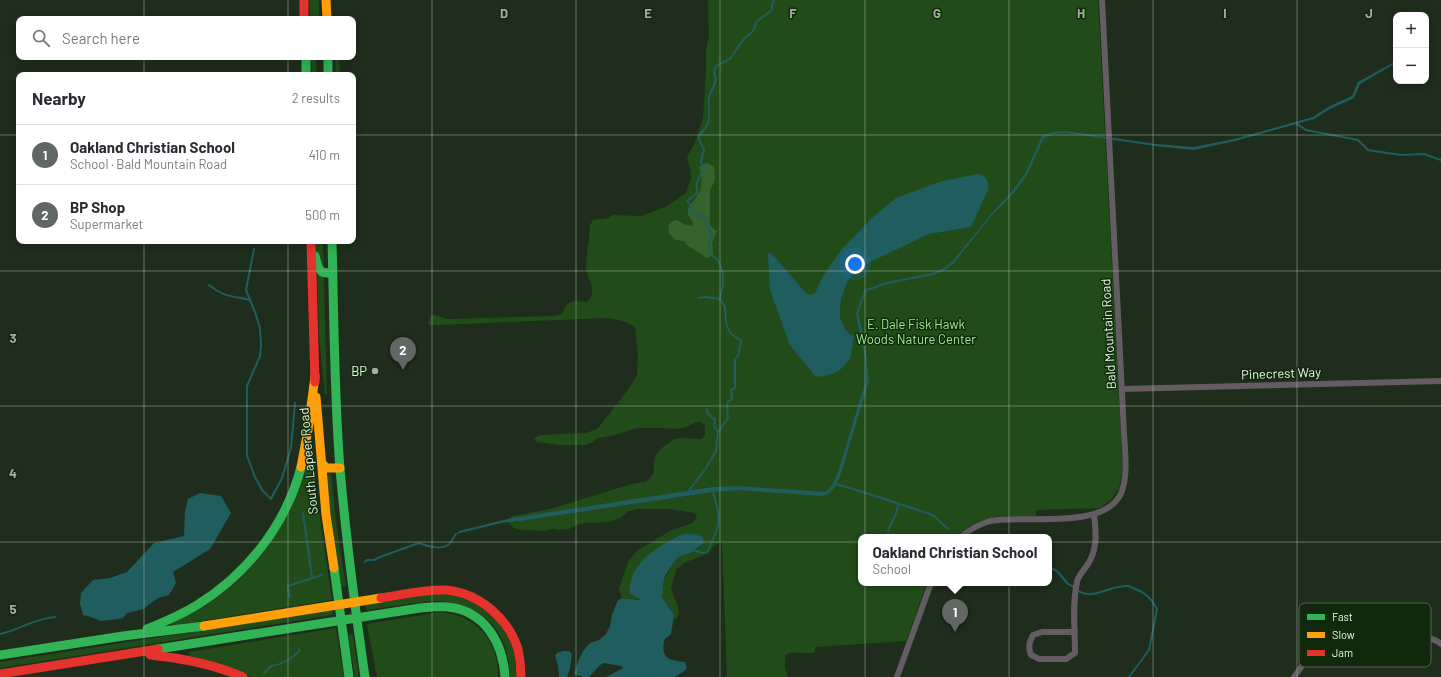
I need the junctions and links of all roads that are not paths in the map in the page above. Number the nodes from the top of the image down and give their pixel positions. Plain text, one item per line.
1 (304, 0) edge
2 (326, 0) edge
3 (1102, 0) edge
4 (304, 16) edge
5 (327, 16) edge
6 (306, 60) edge
7 (328, 60) edge
8 (306, 72) edge
9 (328, 72) edge
10 (311, 244) edge
11 (312, 244) edge
12 (332, 244) edge
13 (332, 274) junction
14 (315, 376) junction
15 (1441, 381) edge
16 (1122, 389) junction
17 (321, 462) junction
18 (340, 468) junction
19 (1094, 514) junction
20 (966, 534) edge
21 (930, 586) edge
22 (1075, 632) junction
23 (123, 636) junction
24 (1431, 639) edge
25 (1441, 644) edge
26 (130, 654) junction
27 (0, 655) edge
28 (1302, 667) edge
29 (0, 674) edge
30 (243, 677) edge
31 (349, 677) edge
32 (365, 677) edge
33 (504, 677) edge
34 (521, 677) edge
35 (897, 677) edge
36 (1294, 677) edge

1 - 4 main road
2 - 5 main road
3 - 16 street, Bald Mountain Road
6 - 8 main road
7 - 9 main road
10 - 14 main road, South Lapeer Road
11 - 13 main road
12 - 13 main road
13 - 18 main road
14 - 17 main road, South Lapeer Road
14 - 23 main road
15 - 16 street, Pinecrest Way
16 - 19 street, Bald Mountain Road
17 - 18 main road
17 - 31 main road, South Lapeer Road
18 - 32 main road
19 - 20 street, Bald Mountain Road
19 - 22 street
21 - 35 street
22 - 22 street
23 - 27 main road
23 - 34 main road
24 - 25 street
26 - 29 main road
26 - 30 main road
26 - 33 main road
28 - 36 street

